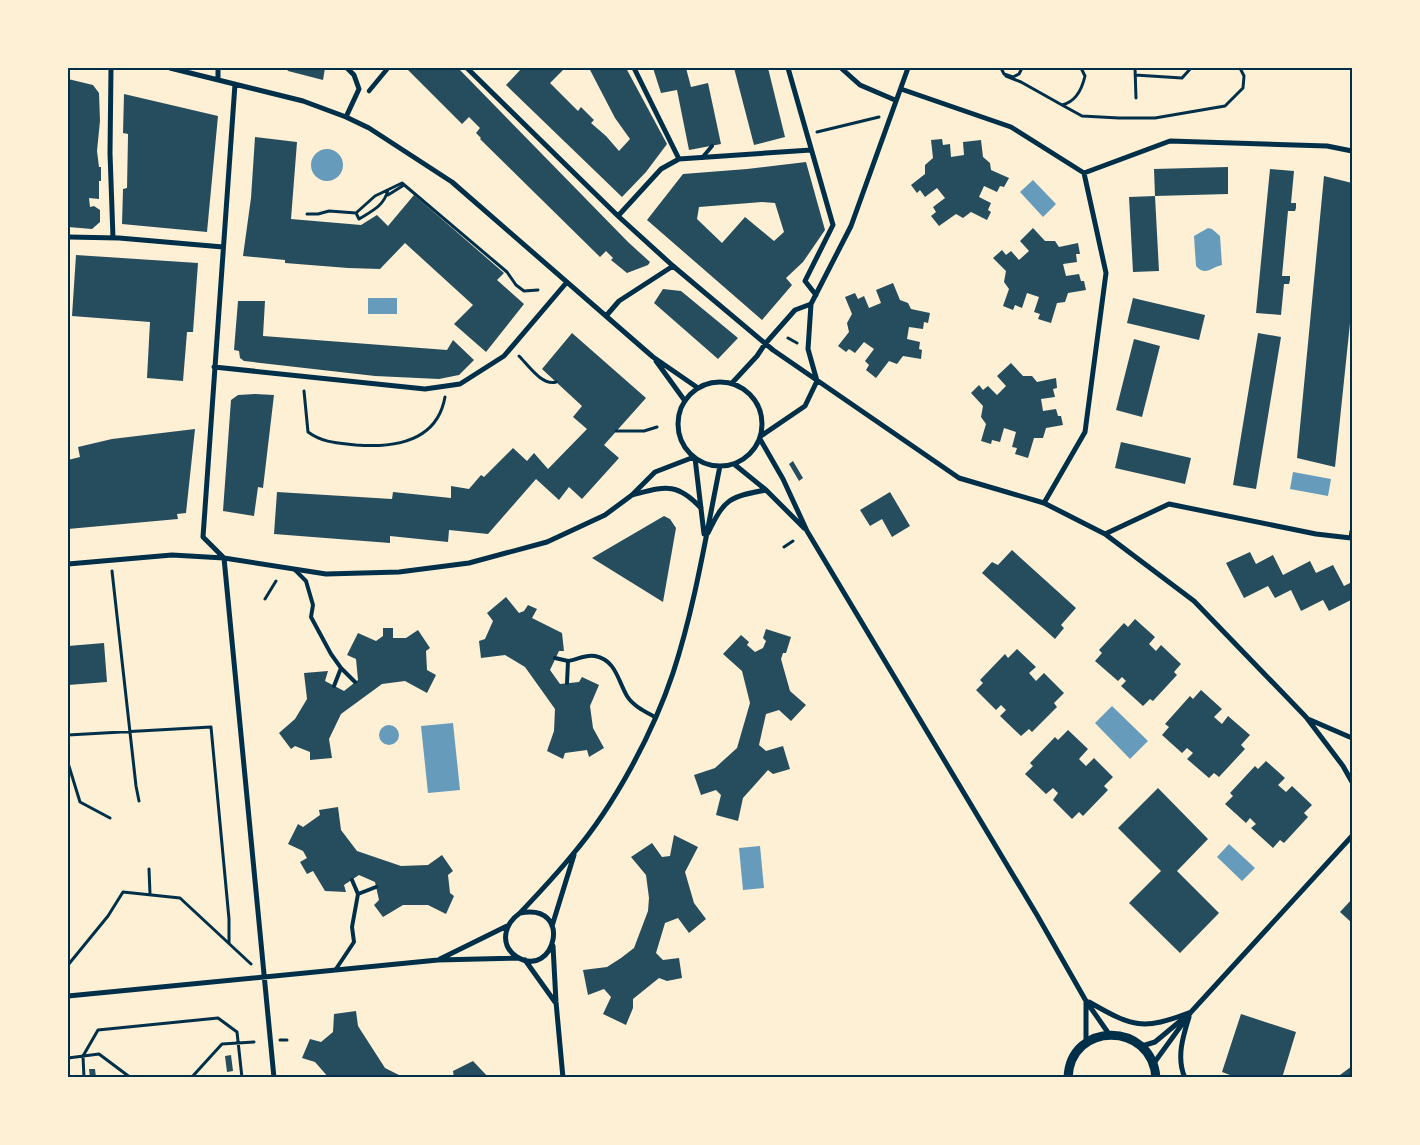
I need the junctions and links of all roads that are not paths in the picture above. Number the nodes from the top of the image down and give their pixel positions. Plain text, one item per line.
1 (111, 68) edge
2 (170, 68) edge
3 (218, 68) edge
4 (347, 68) edge
5 (388, 68) edge
6 (467, 68) edge
7 (634, 68) edge
8 (788, 68) edge
9 (841, 68) edge
10 (908, 68) edge
11 (218, 79) junction
12 (235, 84) junction
13 (900, 89) junction
14 (369, 91) dead end
15 (895, 100) junction
16 (346, 117) junction
17 (712, 146) dead end
18 (811, 150) junction
19 (1352, 151) edge
20 (702, 158) junction
21 (679, 159) junction
22 (1084, 174) junction
23 (618, 216) junction
24 (68, 237) edge
25 (112, 238) junction
26 (223, 247) junction
27 (673, 266) junction
28 (567, 282) junction
29 (816, 294) junction
30 (810, 304) junction
31 (606, 316) junction
32 (765, 344) junction
33 (653, 357) junction
34 (214, 367) junction
35 (816, 381) junction
36 (732, 383) junction
37 (698, 388) junction
38 (685, 401) junction
39 (761, 438) junction
40 (695, 457) junction
41 (734, 464) junction
42 (720, 466) junction
43 (766, 490) junction
44 (632, 495) junction
45 (1044, 503) junction
46 (701, 509) junction
47 (807, 531) junction
48 (1352, 531) edge
49 (1105, 534) junction
50 (1352, 538) edge
51 (704, 540) junction
52 (224, 558) junction
53 (68, 564) edge
54 (294, 569) junction
55 (555, 658) dead end
56 (568, 660) junction
57 (341, 668) junction
58 (355, 682) dead end
59 (567, 683) dead end
60 (334, 686) dead end
61 (655, 717) junction
62 (1306, 718) junction
63 (1352, 738) edge
64 (1352, 782) edge
65 (1352, 836) edge
66 (574, 853) junction
67 (352, 880) dead end
68 (376, 887) dead end
69 (358, 894) junction
70 (520, 913) junction
71 (507, 926) junction
72 (552, 926) junction
73 (553, 944) junction
74 (518, 958) junction
75 (438, 960) junction
76 (525, 960) junction
77 (336, 969) junction
78 (264, 976) junction
79 (68, 996) edge
80 (1086, 1001) junction
81 (556, 1002) junction
82 (1191, 1012) junction
83 (1109, 1034) junction
84 (1086, 1042) junction
85 (1142, 1046) junction
86 (1154, 1063) junction
87 (274, 1078) edge
88 (563, 1078) edge
89 (1068, 1078) edge
90 (1156, 1078) edge
91 (1185, 1078) edge

1 - 25 street
2 - 11 street
3 - 11 street
4 - 16 street
5 - 14 street
6 - 23 street
7 - 21 street
8 - 18 street
9 - 15 street
10 - 13 street
11 - 12 street
12 - 16 street
12 - 26 street
13 - 15 street
13 - 22 street
15 - 29 street
16 - 28 street
17 - 20 lane
18 - 20 street
18 - 29 street
19 - 22 street
20 - 21 street
21 - 23 street
22 - 45 street
23 - 27 street
24 - 25 street
25 - 26 street
26 - 34 street
27 - 31 street
27 - 32 street
28 - 31 street
28 - 34 street
29 - 30 street
30 - 32 street
30 - 35 street
31 - 33 street
32 - 35 street
32 - 36 street
33 - 37 street
33 - 38 street
34 - 52 street
35 - 39 street
35 - 45 street
36 - 37 street
36 - 39 street
37 - 38 street
38 - 40 street
39 - 41 street
39 - 47 street
40 - 42 street
40 - 44 street
40 - 46 street
41 - 42 street
41 - 43 street
42 - 51 street
43 - 47 street
43 - 51 street
44 - 46 street
44 - 54 street
45 - 49 street
46 - 51 street
47 - 80 street
48 - 50 street
49 - 50 street
49 - 62 street
51 - 61 street
52 - 53 street
52 - 54 street
52 - 78 street
54 - 57 lane
55 - 56 lane
56 - 59 lane
56 - 61 lane
57 - 58 lane
57 - 60 lane
61 - 66 street
62 - 63 street
62 - 64 street
65 - 82 street
66 - 70 street
66 - 72 street
67 - 69 lane
68 - 69 lane
69 - 77 lane
70 - 71 street
70 - 72 street
71 - 74 street
71 - 75 street
72 - 73 street
73 - 76 street
73 - 81 street
74 - 75 street
74 - 76 street
75 - 77 street
76 - 81 street
77 - 78 street
78 - 79 street
78 - 87 street
80 - 82 street
80 - 83 street
80 - 84 street
81 - 88 street
82 - 85 street
82 - 86 street
82 - 91 street
83 - 84 street
83 - 85 street
84 - 89 street
85 - 86 street
86 - 90 street

